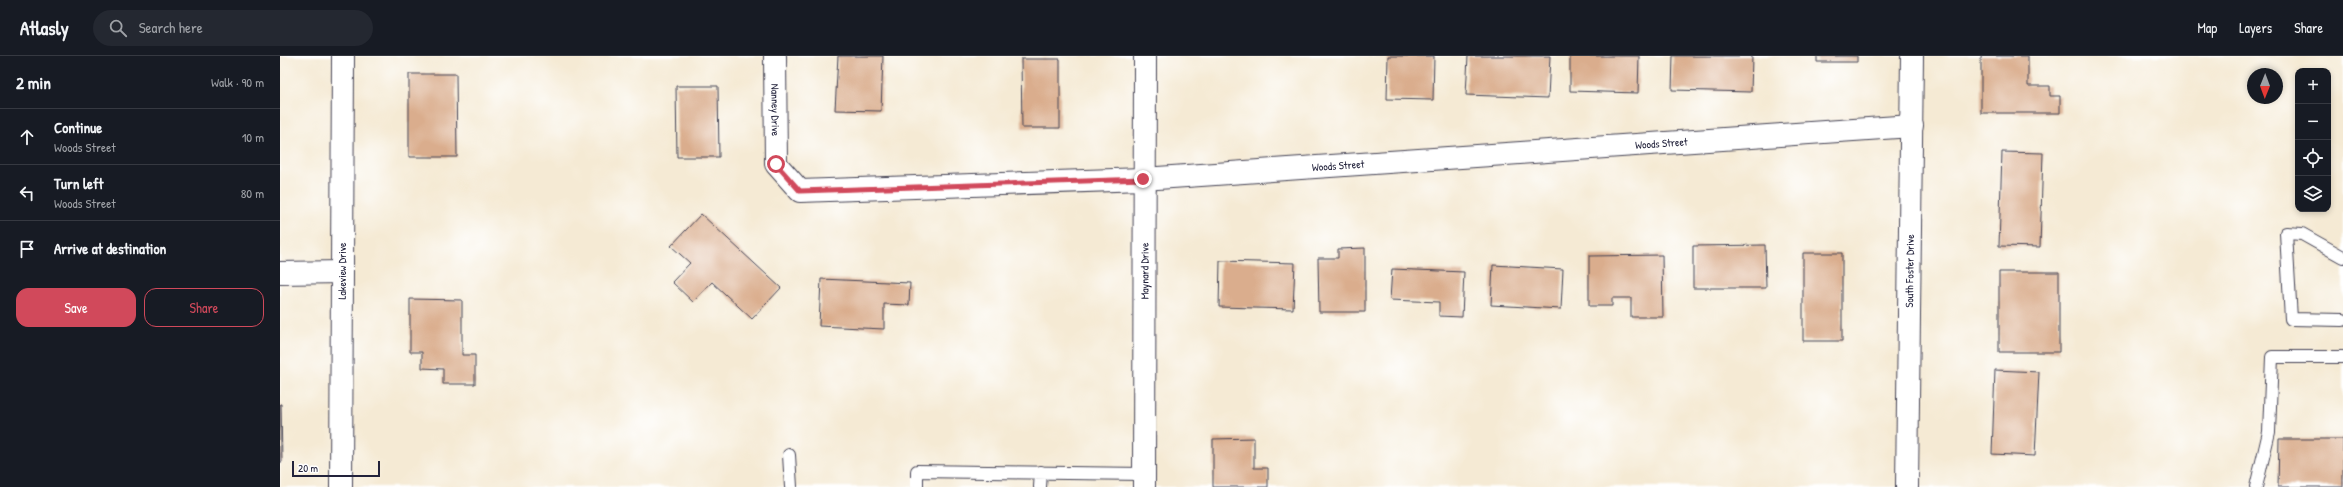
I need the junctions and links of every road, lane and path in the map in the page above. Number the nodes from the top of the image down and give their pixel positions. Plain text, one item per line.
1 (343, 56) edge
2 (775, 56) edge
3 (1145, 56) edge
4 (1912, 56) edge
5 (1912, 126) junction
6 (776, 164) joint
7 (1143, 179) junction
8 (2343, 257) edge
9 (342, 272) junction
10 (280, 273) edge
11 (2343, 320) edge
12 (2343, 357) edge
13 (789, 455) dead end
14 (1041, 472) junction
15 (1144, 480) edge
16 (341, 487) edge
17 (790, 487) edge
18 (917, 487) edge
19 (1040, 487) edge
20 (1907, 487) edge
21 (2256, 487) edge

1 - 9 street, Lakeview Drive
2 - 6 street, Nanney Drive
3 - 7 street, Maynard Drive
4 - 5 street, South Foster Drive
5 - 7 street, Woods Street
5 - 20 street, South Foster Drive
6 - 7 street, Woods Street
7 - 15 street, Maynard Drive
8 - 11 lane
9 - 10 street
9 - 16 street, Lakeview Drive
12 - 21 lane
13 - 17 lane
14 - 15 lane
14 - 18 lane
14 - 19 lane

